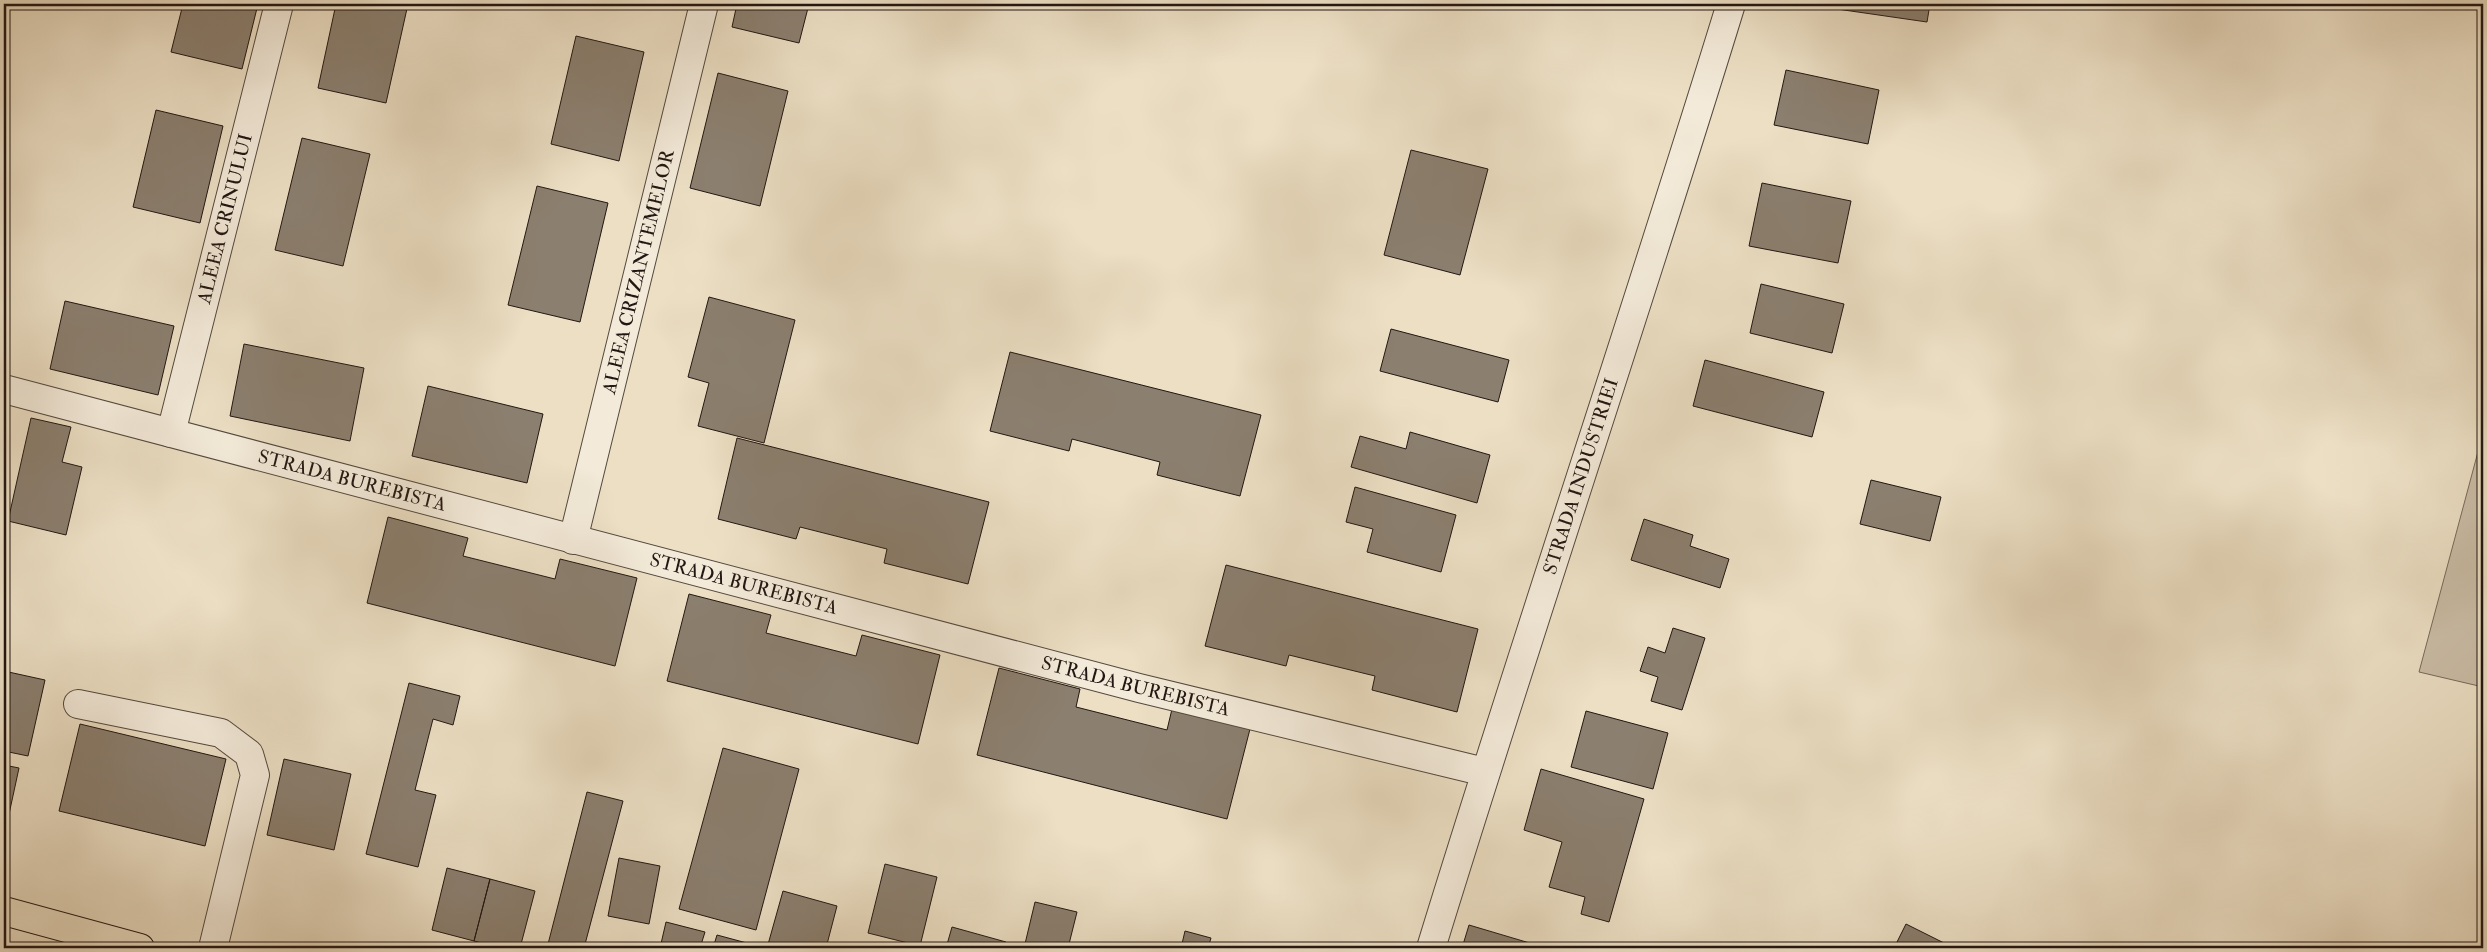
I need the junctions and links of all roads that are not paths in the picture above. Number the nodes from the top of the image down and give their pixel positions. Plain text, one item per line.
1 (279, 4) edge
2 (704, 4) edge
3 (1731, 4) edge
4 (4, 390) edge
5 (171, 433) junction
6 (573, 540) junction
7 (78, 704) dead end
8 (1485, 772) junction
9 (4, 911) edge
10 (140, 948) edge
11 (213, 948) edge
12 (1431, 948) edge

1 - 5 street, ALEEA CRINULUI
2 - 6 street, ALEEA CRIZANTEMELOR
3 - 8 street, STRADA INDUSTRIEI
4 - 5 street, STRADA BUREBISTA
5 - 6 street, STRADA BUREBISTA
6 - 8 street, STRADA BUREBISTA
7 - 11 street
8 - 12 street, STRADA INDUSTRIEI
9 - 10 main road

